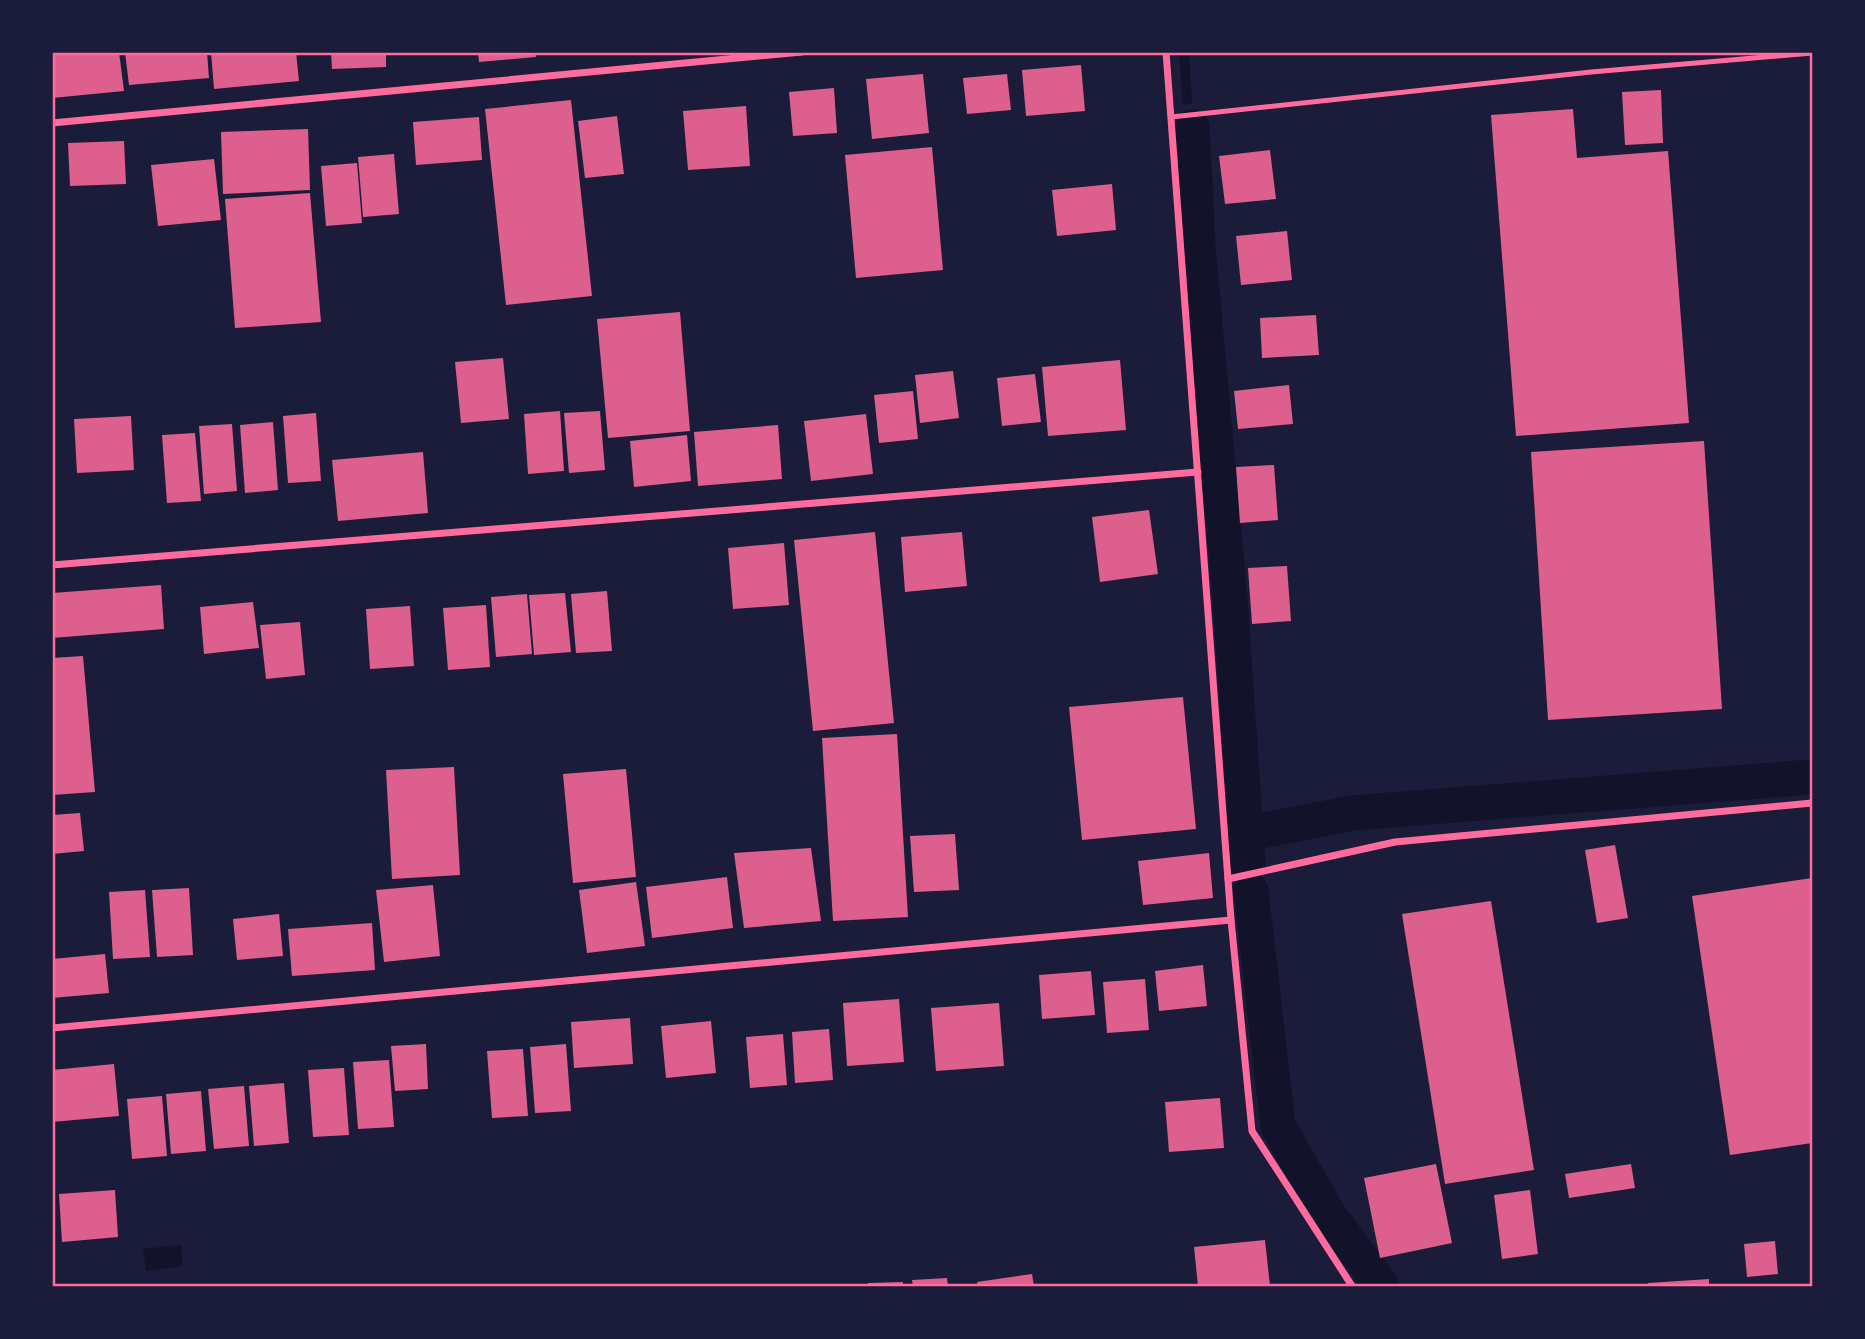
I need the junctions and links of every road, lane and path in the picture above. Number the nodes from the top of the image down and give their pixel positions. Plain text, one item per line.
1 (802, 52) edge
2 (1167, 52) edge
3 (1812, 53) edge
4 (1171, 117) junction
5 (52, 123) edge
6 (1198, 472) junction
7 (52, 565) edge
8 (1812, 803) edge
9 (1228, 878) junction
10 (1231, 920) junction
11 (52, 1028) edge
12 (1352, 1286) edge

1 - 5 street
2 - 4 street
3 - 4 lane
4 - 6 street
6 - 7 street
6 - 9 street
8 - 9 street
9 - 10 street
10 - 11 street
10 - 12 street

